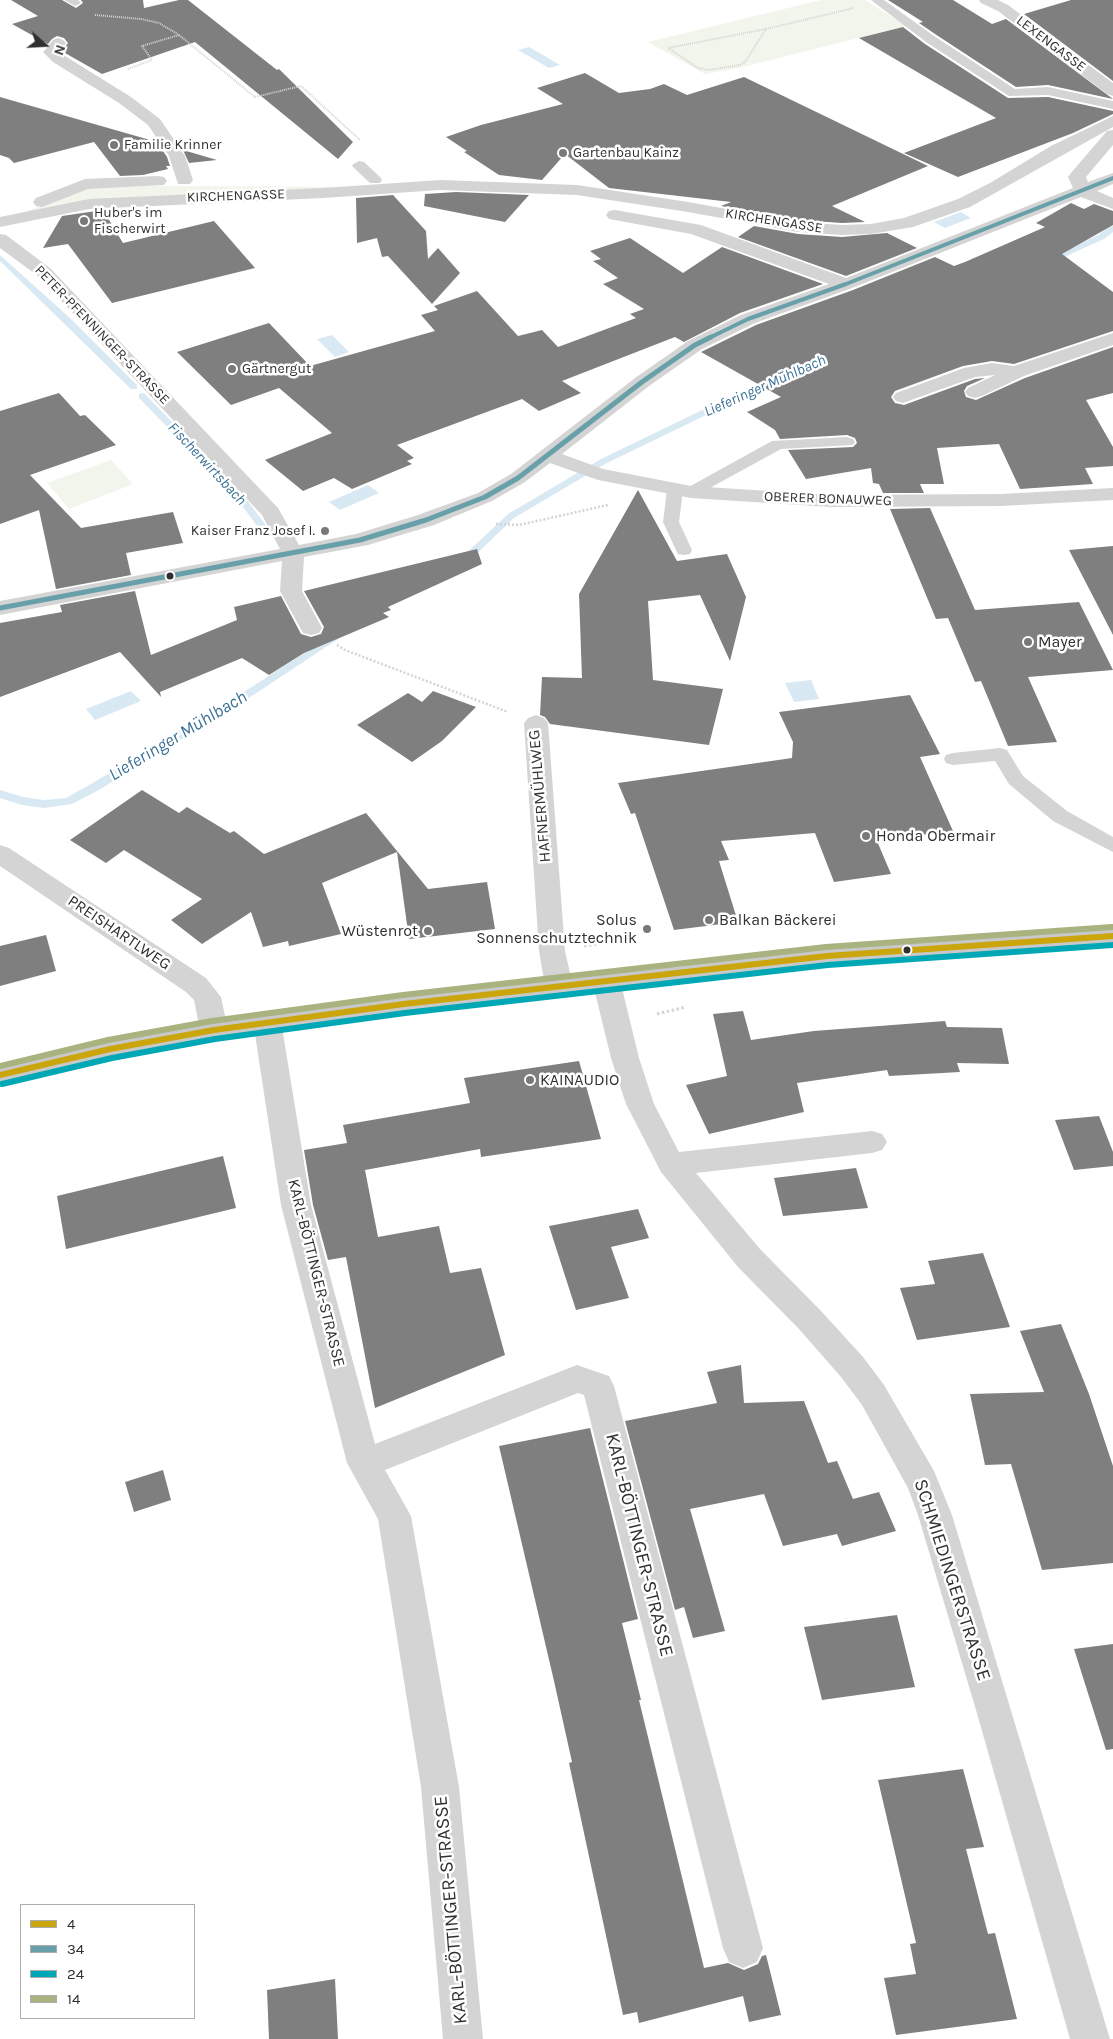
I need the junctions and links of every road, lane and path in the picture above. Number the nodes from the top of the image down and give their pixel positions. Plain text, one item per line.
1 (986, 0) edge
2 (878, 1) edge
3 (93, 14) dead end
4 (766, 29) junction
5 (179, 35) junction
6 (58, 43) dead end
7 (94, 81) junction
8 (1113, 91) edge
9 (1113, 105) edge
10 (1113, 121) edge
11 (1113, 135) edge
12 (364, 144) dead end
13 (359, 166) dead end
14 (1113, 178) edge
15 (184, 180) junction
16 (203, 180) dead end
17 (232, 180) dead end
18 (375, 180) junction
19 (440, 185) junction
20 (501, 189) junction
21 (1083, 190) junction
22 (1113, 192) edge
23 (1113, 204) edge
24 (562, 206) dead end
25 (600, 212) dead end
26 (1, 227) edge
27 (846, 284) junction
28 (1113, 338) edge
29 (1017, 372) junction
30 (974, 392) dead end
31 (903, 397) dead end
32 (847, 442) dead end
33 (549, 456) junction
34 (683, 491) junction
35 (1113, 494) edge
36 (616, 503) dead end
37 (492, 524) dead end
38 (684, 550) dead end
39 (293, 553) junction
40 (0, 608) edge
41 (311, 628) dead end
42 (341, 647) dead end
43 (536, 723) joint
44 (953, 759) dead end
45 (1113, 845) edge
46 (0, 854) edge
47 (1113, 936) edge
48 (631, 939) dead end
49 (552, 951) junction
50 (606, 980) junction
51 (559, 986) junction
52 (686, 1006) dead end
53 (657, 1014) dead end
54 (267, 1021) junction
55 (214, 1030) junction
56 (0, 1076) edge
57 (872, 1142) dead end
58 (671, 1164) junction
59 (364, 1463) junction
60 (743, 1948) dead end
61 (463, 2039) edge
62 (1090, 2039) edge

1 - 8 street, LEXENGASSE
2 - 4 path
2 - 9 lane
3 - 5 path
4 - 4 path
5 - 7 path
5 - 12 path
6 - 7 street, KIRCHENGASSE
7 - 15 street, KIRCHENGASSE
10 - 20 street, KIRCHENGASSE
11 - 21 street
13 - 18 lane
14 - 21 street
15 - 16 street, KIRCHENGASSE
15 - 26 street, KIRCHENGASSE
17 - 18 street, KIRCHENGASSE
18 - 19 street, KIRCHENGASSE
19 - 20 street, KIRCHENGASSE
19 - 26 street, KIRCHENGASSE
20 - 24 street, KIRCHENGASSE
21 - 22 street
21 - 23 street
21 - 27 street
25 - 27 street, KIRCHENGASSE
26 - 39 street, PETER-PFENNINGER-STRASSE
27 - 33 street
28 - 29 street
29 - 30 street
29 - 31 street
32 - 34 lane
33 - 34 street, OBERER BONAUWEG
33 - 39 street
34 - 35 street, OBERER BONAUWEG
34 - 38 lane
36 - 37 path
39 - 40 street
39 - 41 street
42 - 43 path, HAFNERMÜHLWEG
43 - 49 street, HAFNERMÜHLWEG
44 - 45 lane
46 - 55 street, PREISHARTLWEG
47 - 50 main road
48 - 49 path
49 - 51 street, HAFNERMÜHLWEG
50 - 51 main road
50 - 58 street, SCHMIEDINGERSTRASSE
51 - 54 main road
52 - 53 path
54 - 55 main road
54 - 59 street, KARL-BÖTTINGER-STRASSE
55 - 56 main road
57 - 58 street
58 - 62 street, SCHMIEDINGERSTRASSE
59 - 60 street, KARL-BÖTTINGER-STRASSE
59 - 61 street, KARL-BÖTTINGER-STRASSE

